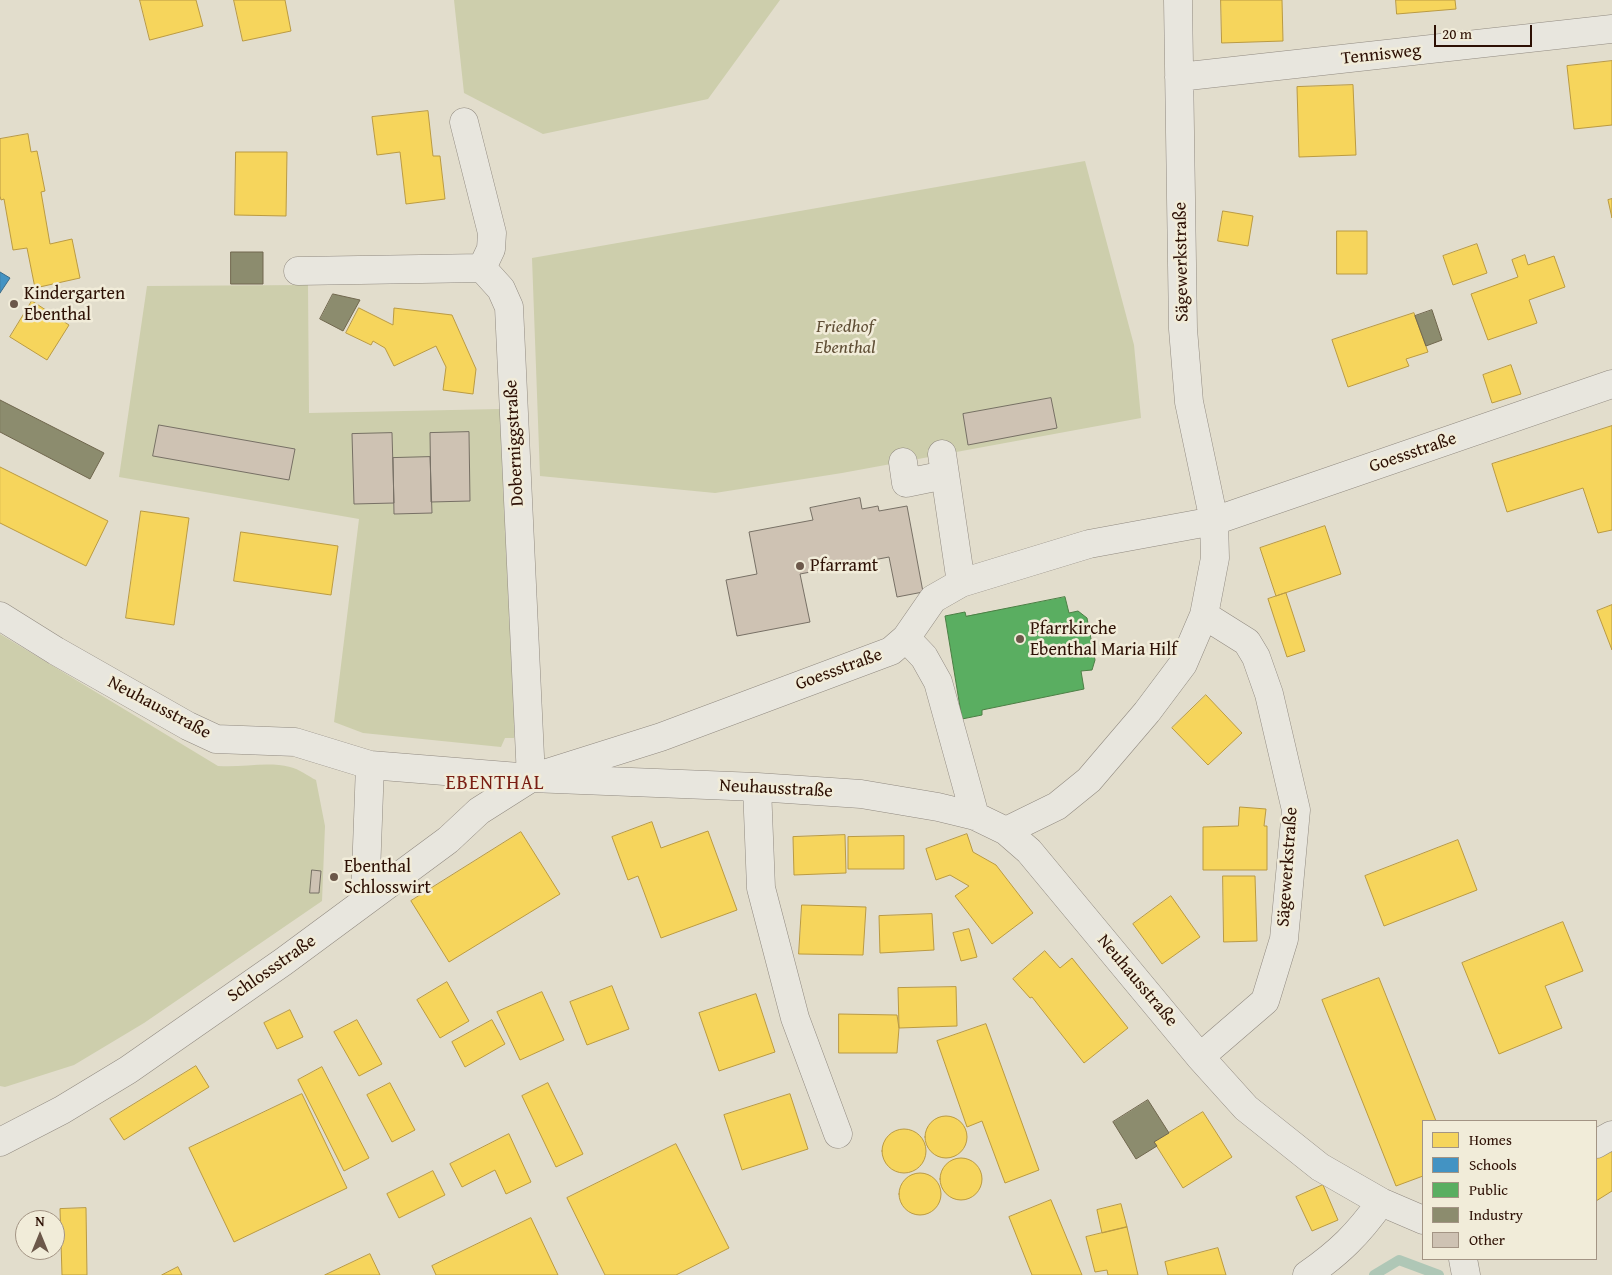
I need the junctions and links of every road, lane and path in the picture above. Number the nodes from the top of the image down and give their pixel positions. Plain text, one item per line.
1 (1178, 0) edge
2 (1612, 29) edge
3 (1179, 77) junction
4 (464, 122) dead end
5 (482, 268) junction
6 (298, 271) dead end
7 (1612, 384) edge
8 (903, 462) dead end
9 (1214, 521) junction
10 (961, 583) junction
11 (1204, 615) junction
12 (0, 616) edge
13 (906, 638) junction
14 (370, 765) junction
15 (531, 778) junction
16 (757, 787) junction
17 (975, 816) junction
18 (1006, 830) junction
19 (365, 901) junction
20 (1200, 1057) junction
21 (838, 1134) dead end
22 (1612, 1135) edge
23 (0, 1142) edge
24 (1597, 1143) edge
25 (1381, 1202) junction
26 (1422, 1220) edge
27 (1463, 1260) edge
28 (1307, 1275) edge
29 (1466, 1275) edge

1 - 3 street, Sägewerkstraße
2 - 3 street, Tennisweg
3 - 9 street, Sägewerkstraße
4 - 5 street
5 - 6 street
5 - 15 street, Doberniggstraße
7 - 9 street, Goessstraße
8 - 10 street
9 - 10 street, Goessstraße
9 - 11 street
10 - 13 street, Goessstraße
11 - 18 street
11 - 20 street, Sägewerkstraße
12 - 14 street, Neuhausstraße
13 - 15 street, Goessstraße
13 - 17 street
14 - 15 street, Neuhausstraße
14 - 19 street
15 - 16 street, Neuhausstraße
15 - 19 street, Schlossstraße
16 - 17 street, Neuhausstraße
16 - 21 street
17 - 18 street, Neuhausstraße
18 - 20 street, Neuhausstraße
19 - 23 street, Schlossstraße
20 - 25 street, Neuhausstraße
22 - 24 street
25 - 26 street, Neuhausstraße
25 - 28 street
27 - 29 street

